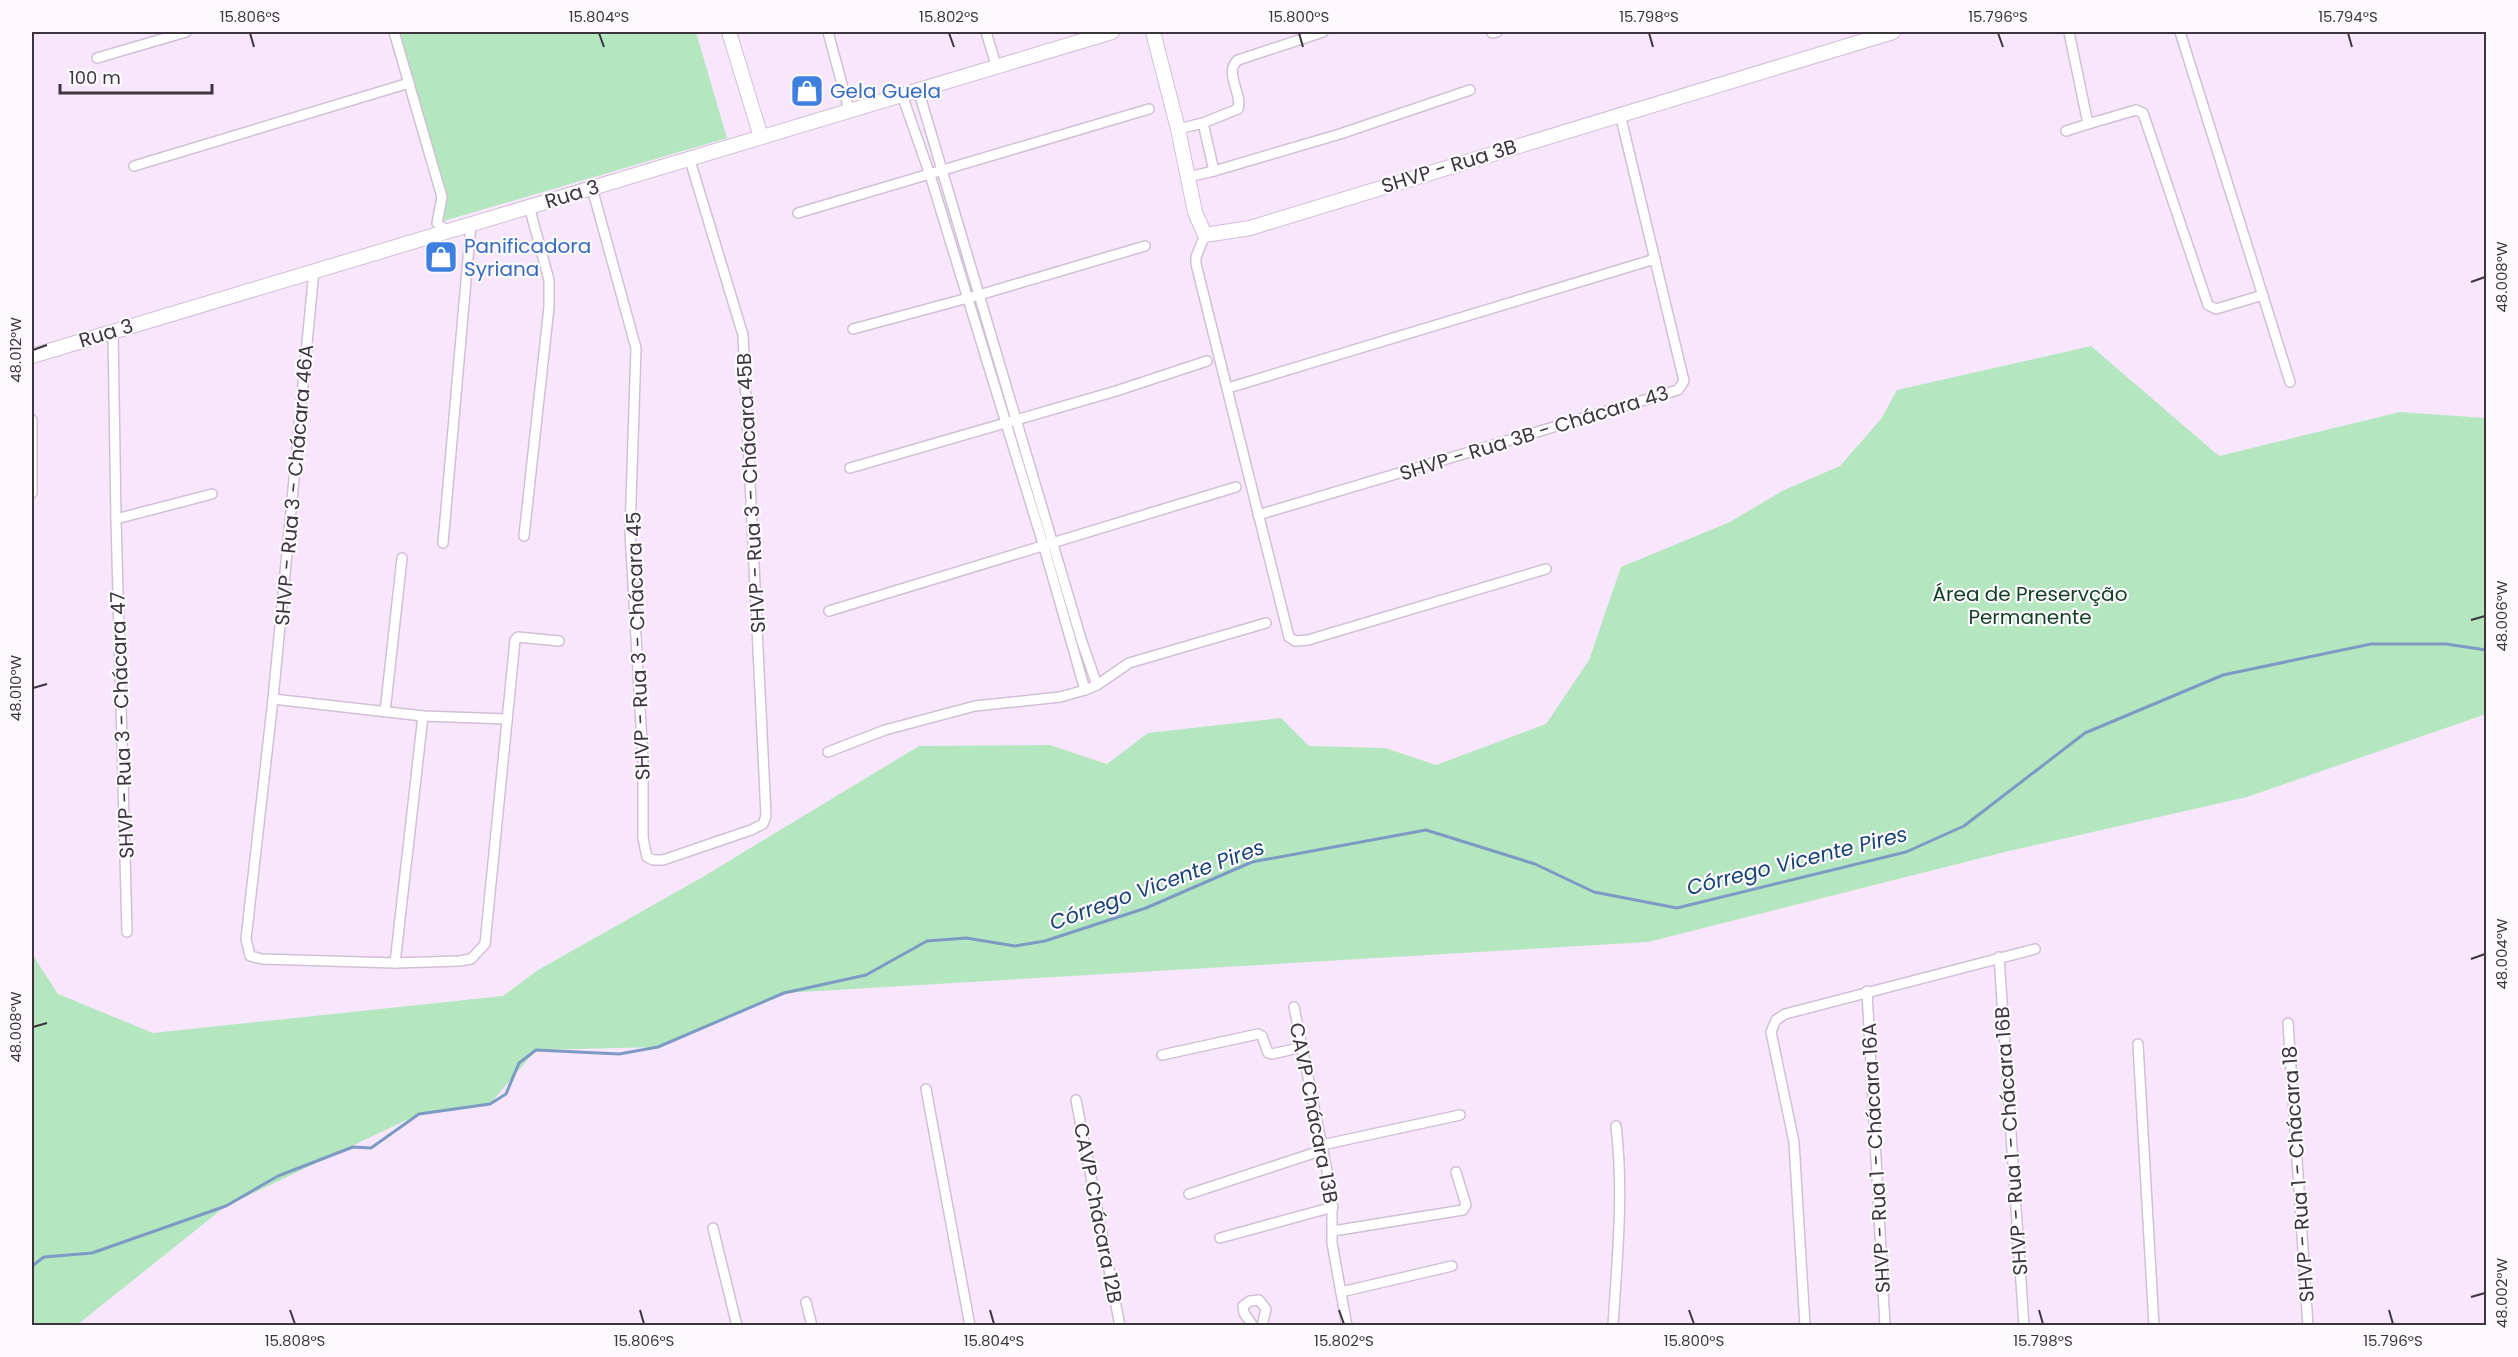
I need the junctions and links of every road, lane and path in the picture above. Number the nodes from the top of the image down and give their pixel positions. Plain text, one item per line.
1 (186, 32) edge
2 (394, 32) edge
3 (729, 32) edge
4 (828, 32) edge
5 (986, 32) edge
6 (1112, 32) edge
7 (1153, 32) edge
8 (1323, 32) edge
9 (1893, 32) edge
10 (2069, 32) edge
11 (2180, 32) edge
12 (1853, 37) edge
13 (97, 58) dead end
14 (996, 65) junction
15 (409, 83) junction
16 (918, 89) junction
17 (1470, 90) dead end
18 (902, 95) junction
19 (1149, 109) dead end
20 (849, 110) junction
21 (1620, 114) junction
22 (1203, 123) junction
23 (2088, 124) junction
24 (1178, 129) junction
25 (2066, 131) dead end
26 (761, 137) junction
27 (932, 138) junction
28 (918, 142) junction
29 (689, 157) junction
30 (134, 166) dead end
31 (1214, 171) junction
32 (942, 172) junction
33 (930, 175) junction
34 (1188, 177) junction
35 (591, 188) junction
36 (529, 206) junction
37 (798, 213) dead end
38 (471, 224) junction
39 (447, 231) junction
40 (1205, 235) junction
41 (1145, 246) dead end
42 (1655, 258) junction
43 (314, 270) junction
44 (979, 295) junction
45 (2263, 295) junction
46 (967, 298) junction
47 (853, 329) dead end
48 (113, 331) junction
49 (32, 356) edge
50 (1207, 361) dead end
51 (2290, 382) dead end
52 (1228, 388) junction
53 (32, 420) edge
54 (1016, 420) junction
55 (1005, 422) junction
56 (850, 468) dead end
57 (1236, 487) dead end
58 (32, 493) edge
59 (212, 494) dead end
60 (1258, 515) junction
61 (116, 519) junction
62 (524, 536) dead end
63 (443, 543) dead end
64 (1054, 544) junction
65 (1044, 546) junction
66 (402, 558) dead end
67 (1546, 569) dead end
68 (829, 611) dead end
69 (1266, 623) dead end
70 (560, 641) dead end
71 (1097, 685) junction
72 (1085, 690) junction
73 (273, 699) junction
74 (385, 712) junction
75 (423, 716) junction
76 (507, 719) junction
77 (828, 752) dead end
78 (751, 830) joint
79 (127, 932) dead end
80 (2035, 949) dead end
81 (1999, 957) junction
82 (394, 963) junction
83 (1867, 991) junction
84 (1294, 1007) dead end
85 (2288, 1023) dead end
86 (2138, 1044) dead end
87 (1303, 1047) junction
88 (1161, 1055) dead end
89 (926, 1089) dead end
90 (1076, 1100) dead end
91 (1460, 1115) dead end
92 (1616, 1126) dead end
93 (1323, 1148) junction
94 (1456, 1172) dead end
95 (1189, 1194) dead end
96 (1333, 1207) junction
97 (713, 1228) dead end
98 (1333, 1231) junction
99 (1220, 1238) dead end
100 (1452, 1266) dead end
101 (1341, 1292) junction
102 (806, 1302) dead end
103 (737, 1326) edge
104 (812, 1326) edge
105 (970, 1326) edge
106 (1120, 1326) edge
107 (1253, 1326) edge
108 (1262, 1326) edge
109 (1347, 1326) edge
110 (1613, 1326) edge
111 (1806, 1326) edge
112 (1885, 1326) edge
113 (2024, 1326) edge
114 (2154, 1326) edge
115 (2308, 1326) edge

1 - 13 street
2 - 15 street
3 - 26 main road
4 - 20 street
5 - 14 street
6 - 14 main road, Rua 3
7 - 24 main road
8 - 22 street
9 - 12 main road, SHVP - Rua 3B
10 - 23 street
11 - 45 street
12 - 21 main road, SHVP - Rua 3B
14 - 16 main road, Rua 3
15 - 30 street
15 - 39 street
16 - 18 main road, Rua 3
16 - 27 street
17 - 31 street
18 - 20 main road, Rua 3
18 - 28 street
19 - 32 street
20 - 26 main road, Rua 3
21 - 40 main road, SHVP - Rua 3B
21 - 42 street, SHVP - Rua 3B - Chácara 43
22 - 24 street
22 - 31 street
23 - 25 street
23 - 45 street
24 - 34 main road
26 - 29 main road, Rua 3
27 - 28 street
27 - 32 street
28 - 33 street
29 - 35 main road, Rua 3
29 - 78 street, SHVP - Rua 3 - Chácara 45B
31 - 34 street
32 - 33 street
32 - 44 street
33 - 37 street
33 - 46 street
34 - 40 main road
35 - 36 main road, Rua 3
35 - 78 street, SHVP - Rua 3 - Chácara 45
36 - 38 main road, Rua 3
36 - 62 street
38 - 39 main road, Rua 3
38 - 63 street
39 - 43 main road, Rua 3
40 - 52 street
41 - 44 street
42 - 52 street
42 - 60 street, SHVP - Rua 3B - Chácara 43
43 - 48 main road, Rua 3
43 - 73 street, SHVP - Rua 3 - Chácara 46A
44 - 46 street
44 - 54 street
45 - 51 street
46 - 47 street
46 - 55 street
48 - 49 main road, Rua 3
48 - 61 street, SHVP - Rua 3 - Chácara 47
50 - 54 street
52 - 60 street
53 - 58 street
54 - 55 street
54 - 64 street
55 - 56 street
55 - 65 street
57 - 64 street
59 - 61 street
60 - 67 street
61 - 79 street, SHVP - Rua 3 - Chácara 47
64 - 65 street
64 - 71 street
65 - 68 street
65 - 72 street
66 - 74 street
69 - 71 street
70 - 76 street, SHVP - Rua 3 - Chácara 46A
71 - 72 street
72 - 77 street
73 - 74 street
73 - 82 street, SHVP - Rua 3 - Chácara 46A
74 - 75 street
75 - 76 street
75 - 82 street
76 - 82 street, SHVP - Rua 3 - Chácara 46A
80 - 81 street
81 - 83 street
81 - 113 street, SHVP - Rua 1 - Chácara 16B
83 - 111 street
83 - 112 street, SHVP - Rua 1 - Chácara 16A
84 - 87 street, CAVP Chácara 13B
85 - 115 street, SHVP - Rua 1 - Chácara 18
86 - 114 street
87 - 88 street
87 - 93 street, CAVP Chácara 13B
89 - 105 street
90 - 106 street, CAVP Chácara 12B
91 - 93 street
92 - 110 street
93 - 95 street
93 - 96 street, CAVP Chácara 13B
94 - 98 street
96 - 98 street, CAVP Chácara 13B
96 - 99 street
97 - 103 street
98 - 101 street, CAVP Chácara 13B
100 - 101 street
101 - 109 street, CAVP Chácara 13B
102 - 104 street
107 - 108 street

